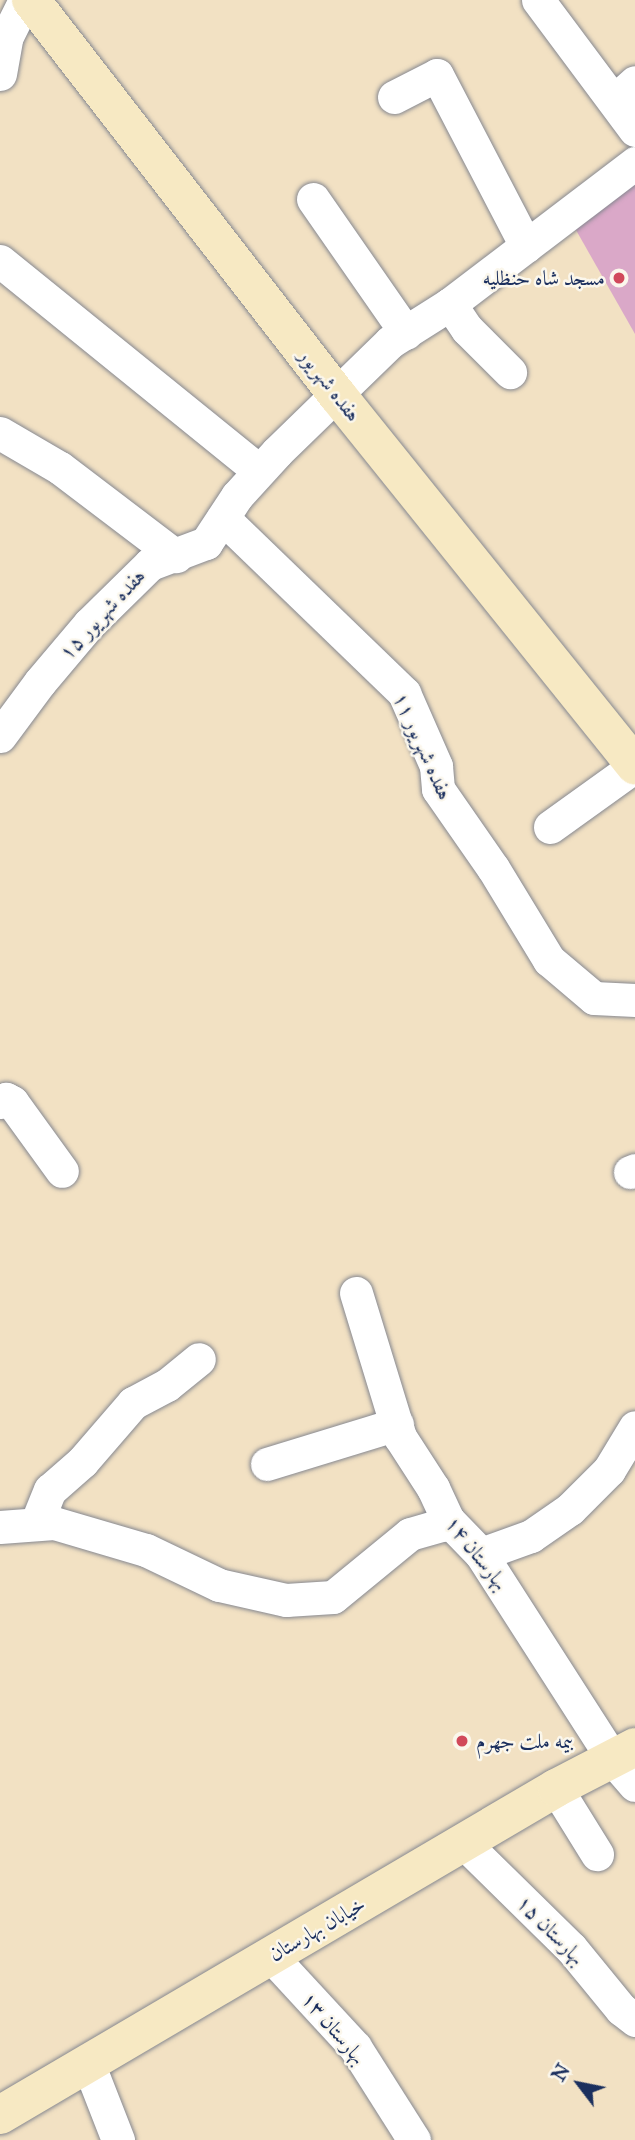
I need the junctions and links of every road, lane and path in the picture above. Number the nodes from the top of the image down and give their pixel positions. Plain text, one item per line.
1 (24, 0) edge
2 (31, 0) edge
3 (538, 0) edge
4 (0, 18) edge
5 (0, 74) edge
6 (624, 92) edge
7 (394, 97) dead end
8 (635, 130) edge
9 (635, 163) edge
10 (313, 199) dead end
11 (526, 246) junction
12 (0, 261) edge
13 (450, 304) junction
14 (406, 333) junction
15 (510, 372) dead end
16 (338, 396) junction
17 (0, 433) edge
18 (259, 471) junction
19 (223, 518) junction
20 (176, 556) junction
21 (0, 736) edge
22 (635, 766) edge
23 (550, 827) dead end
24 (635, 1000) edge
25 (0, 1102) edge
26 (62, 1171) dead end
27 (356, 1293) dead end
28 (200, 1359) dead end
29 (397, 1424) junction
30 (635, 1427) edge
31 (267, 1464) dead end
32 (448, 1520) junction
33 (36, 1524) junction
34 (0, 1527) edge
35 (481, 1553) junction
36 (628, 1764) edge
37 (556, 1788) junction
38 (464, 1843) junction
39 (597, 1854) dead end
40 (271, 1956) junction
41 (635, 2020) edge
42 (88, 2063) junction
43 (0, 2115) edge
44 (118, 2140) edge
45 (414, 2140) edge

1 - 4 street
1 - 5 street
2 - 16 main road, هفده شهریور
3 - 6 street
6 - 8 street
7 - 11 street
9 - 11 street, هفده شهریور ۱۵
10 - 14 street
11 - 13 street, هفده شهریور ۱۵
12 - 18 street
13 - 14 street, هفده شهریور ۱۵
13 - 15 street
14 - 16 street, هفده شهریور ۱۵
16 - 18 street, هفده شهریور ۱۵
16 - 22 main road, هفده شهریور
17 - 20 street
18 - 19 street, هفده شهریور ۱۵
19 - 20 street, هفده شهریور ۱۵
19 - 24 street, هفده شهریور ۱۱
20 - 21 street, هفده شهریور ۱۵
22 - 23 street
25 - 26 street
27 - 29 street, بهارستان ۱۴
28 - 33 street
29 - 31 street
29 - 32 street, بهارستان ۱۴
30 - 35 street
32 - 33 street
32 - 35 street, بهارستان ۱۴
33 - 34 street
35 - 36 street, بهارستان ۱۴
36 - 37 main road, خیابان بهارستان
37 - 38 main road, خیابان بهارستان
37 - 39 street
38 - 40 main road, خیابان بهارستان
38 - 41 street, بهارستان ۱۵
40 - 42 main road, خیابان بهارستان
40 - 45 street, بهارستان ۱۳
42 - 43 main road, خیابان بهارستان
42 - 44 street

